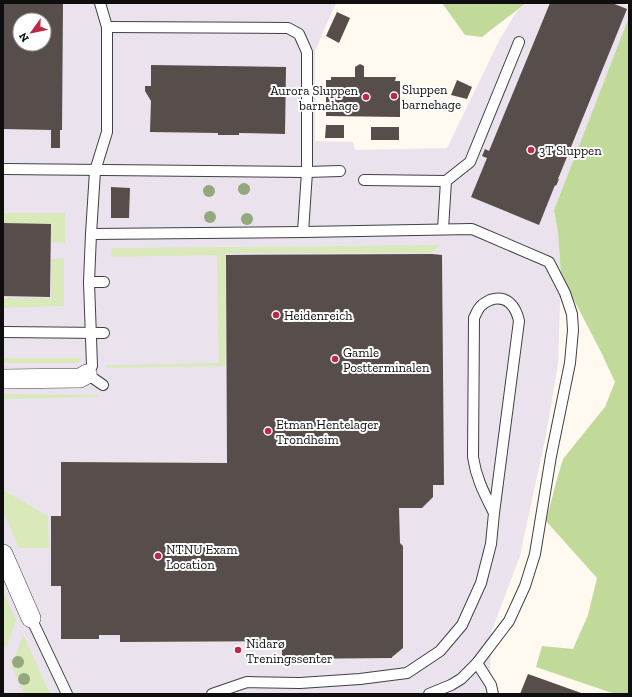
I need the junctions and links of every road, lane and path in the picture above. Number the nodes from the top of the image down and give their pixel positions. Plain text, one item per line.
1 (100, 3) edge
2 (107, 27) junction
3 (519, 42) dead end
4 (3, 169) edge
5 (95, 171) junction
6 (340, 171) dead end
7 (307, 172) junction
8 (364, 180) dead end
9 (446, 181) junction
10 (443, 229) junction
11 (303, 232) junction
12 (91, 234) junction
13 (89, 282) junction
14 (104, 282) dead end
15 (3, 332) edge
16 (91, 332) junction
17 (104, 333) dead end
18 (87, 374) junction
19 (3, 379) edge
20 (103, 385) dead end
21 (494, 513) junction
22 (3, 554) edge
23 (31, 618) joint
24 (477, 662) junction
25 (67, 694) edge
26 (212, 694) edge
27 (429, 694) edge
28 (493, 694) edge

1 - 2 lane
2 - 5 lane
2 - 7 lane
3 - 9 lane
4 - 5 lane
5 - 7 lane
5 - 12 lane
6 - 7 lane
7 - 11 lane
8 - 9 lane
9 - 10 lane
10 - 11 lane
10 - 24 lane
11 - 12 lane
12 - 13 lane
13 - 14 lane
13 - 16 lane
15 - 16 lane
16 - 17 lane
16 - 18 lane
18 - 19 street
18 - 20 lane
21 - 21 lane
21 - 26 lane
22 - 23 street
23 - 25 lane
24 - 27 lane
24 - 28 lane

